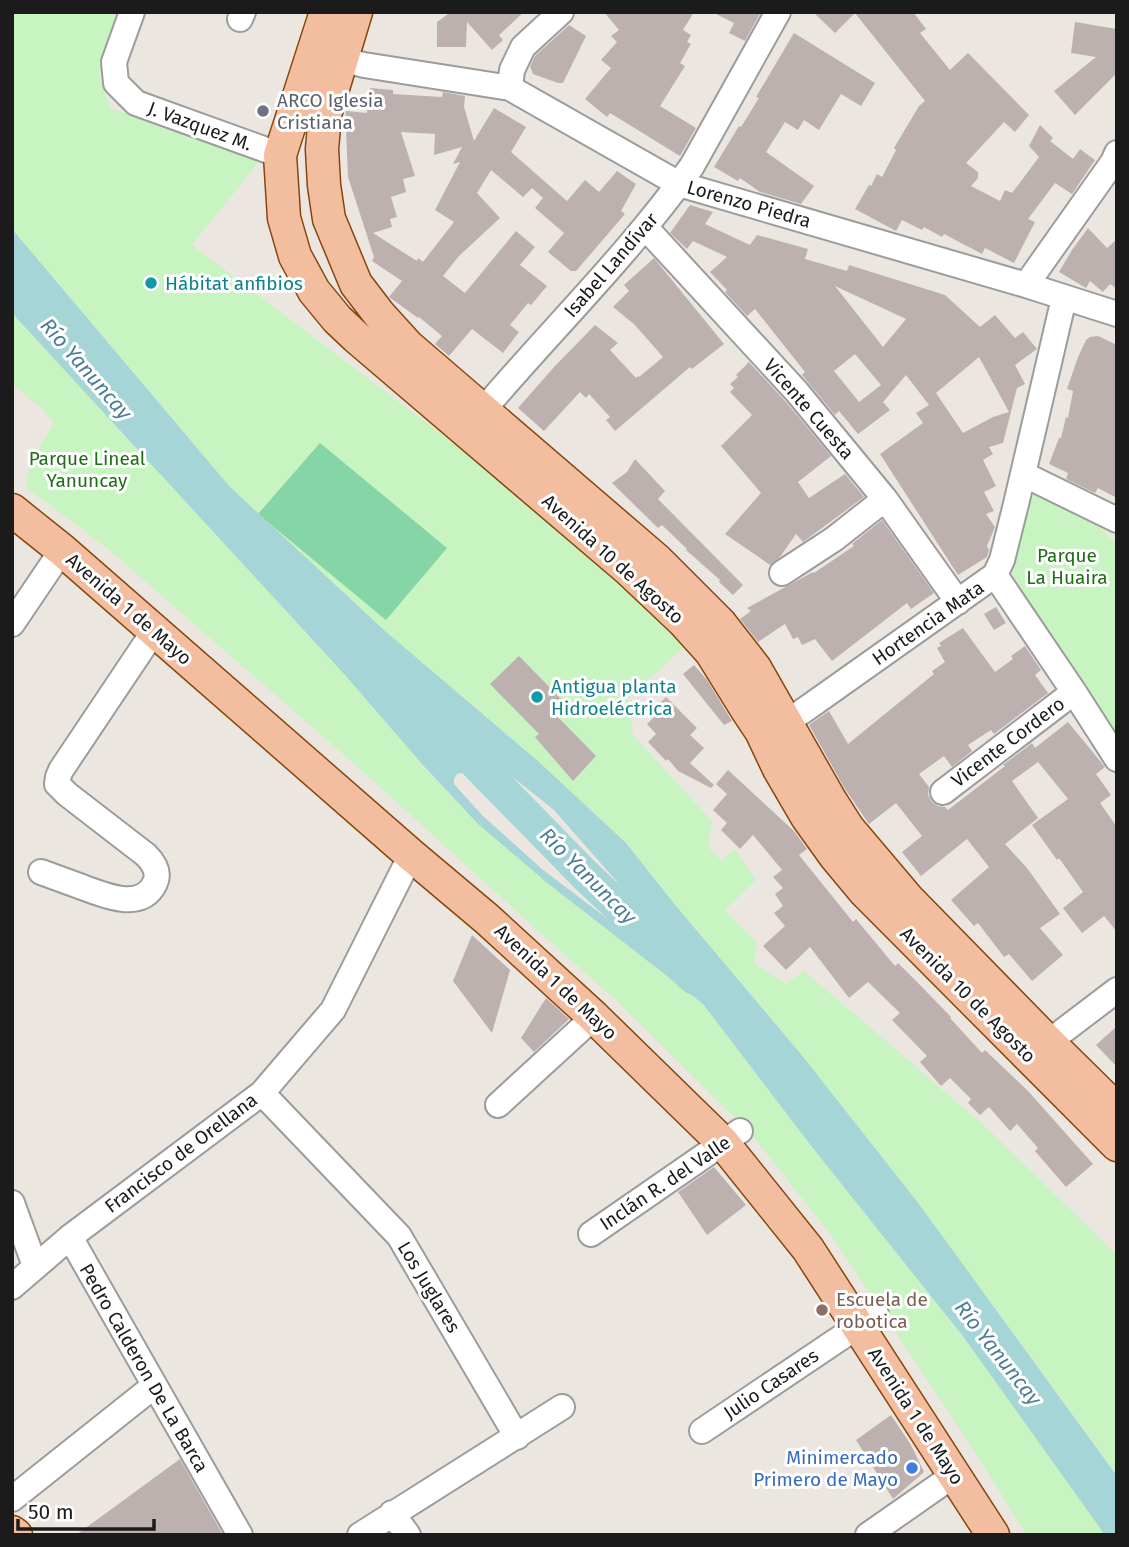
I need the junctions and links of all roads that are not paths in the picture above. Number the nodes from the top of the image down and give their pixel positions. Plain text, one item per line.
1 (132, 12) edge
2 (326, 12) edge
3 (356, 12) edge
4 (561, 12) edge
5 (778, 12) edge
6 (326, 55) junction
7 (510, 88) junction
8 (1117, 153) edge
9 (280, 155) junction
10 (679, 184) junction
11 (645, 227) junction
12 (1026, 285) junction
13 (1064, 298) junction
14 (1117, 314) edge
15 (474, 420) junction
16 (1023, 474) junction
17 (886, 499) junction
18 (15, 510) edge
19 (1117, 520) edge
20 (62, 550) junction
21 (782, 573) dead end
22 (995, 575) junction
23 (958, 602) junction
24 (12, 624) edge
25 (155, 631) junction
26 (1074, 692) junction
27 (773, 726) junction
28 (1117, 759) edge
29 (943, 792) dead end
30 (411, 855) junction
31 (41, 872) dead end
32 (1117, 990) edge
33 (594, 1017) junction
34 (1039, 1049) junction
35 (262, 1093) junction
36 (498, 1105) dead end
37 (1117, 1110) edge
38 (732, 1137) junction
39 (1117, 1145) edge
40 (12, 1203) edge
41 (591, 1234) dead end
42 (70, 1237) junction
43 (35, 1266) junction
44 (12, 1287) edge
45 (867, 1320) junction
46 (154, 1386) junction
47 (562, 1407) dead end
48 (702, 1432) dead end
49 (517, 1437) junction
50 (954, 1475) junction
51 (12, 1499) edge
52 (392, 1513) junction
53 (240, 1535) edge
54 (360, 1535) edge
55 (408, 1535) edge
56 (868, 1535) edge
57 (993, 1535) edge

1 - 9 street, J. Vazquez M.
2 - 6 main road, Avenida 10 de Agosto
3 - 6 main road, Avenida 10 de Agosto
4 - 7 street
5 - 10 street, Isabel Landívar
6 - 7 street, Lorenzo Piedra
6 - 9 main road, Avenida 10 de Agosto
6 - 15 main road, Avenida 10 de Agosto
7 - 10 street, Lorenzo Piedra
8 - 12 street
9 - 15 main road, Avenida 10 de Agosto
10 - 11 street, Isabel Landívar
10 - 12 street, Lorenzo Piedra
11 - 15 street, Isabel Landívar
11 - 17 street, Vicente Cuesta
12 - 13 street, Lorenzo Piedra
13 - 14 street, Lorenzo Piedra
13 - 16 street, Hortencia Mata
15 - 27 main road, Avenida 10 de Agosto
16 - 19 street
16 - 22 street, Hortencia Mata
17 - 21 street
17 - 23 street, Vicente Cuesta
18 - 20 main road, Avenida 1 de Mayo
20 - 24 street
20 - 25 main road, Avenida 1 de Mayo
22 - 23 street, Hortencia Mata
22 - 26 street
23 - 27 street, Hortencia Mata
25 - 30 main road, Avenida 1 de Mayo
25 - 31 street
26 - 28 street
26 - 29 street, Vicente Cordero
27 - 34 main road, Avenida 10 de Agosto
30 - 33 main road, Avenida 1 de Mayo
30 - 35 street, Francisco de Orellana
32 - 34 street
33 - 36 street
33 - 38 main road, Avenida 1 de Mayo
34 - 37 main road, Avenida 10 de Agosto
34 - 39 main road, Avenida 10 de Agosto
35 - 42 street, Francisco de Orellana
35 - 49 street, Los Juglares
38 - 41 street, Inclán R. del Valle
38 - 45 main road, Avenida 1 de Mayo
40 - 43 street
42 - 43 street, Francisco de Orellana
42 - 46 street, Pedro Calderon De La Barca
43 - 44 street, Francisco de Orellana
45 - 48 street, Julio Casares
45 - 50 main road, Avenida 1 de Mayo
46 - 51 street
46 - 53 street, Pedro Calderon De La Barca
47 - 49 street
49 - 52 street
50 - 56 street
50 - 57 main road, Avenida 1 de Mayo
52 - 54 street
52 - 55 street

